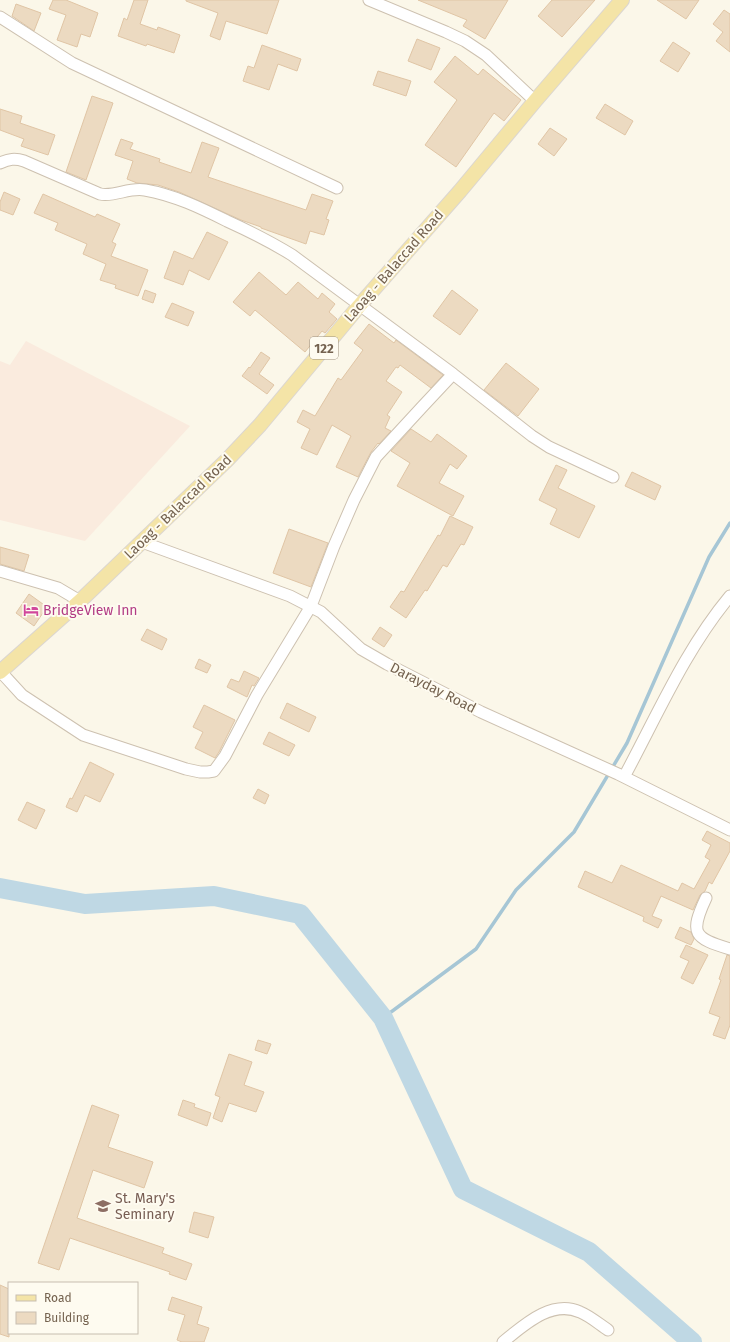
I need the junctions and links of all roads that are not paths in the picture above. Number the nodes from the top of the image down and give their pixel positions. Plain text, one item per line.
1 (369, 0) edge
2 (622, 0) edge
3 (0, 18) edge
4 (535, 101) junction
5 (0, 162) edge
6 (337, 188) dead end
7 (359, 306) junction
8 (453, 374) junction
9 (613, 477) dead end
10 (142, 542) junction
11 (0, 571) edge
12 (730, 596) edge
13 (80, 601) junction
14 (311, 606) junction
15 (0, 672) edge
16 (621, 776) junction
17 (730, 830) edge
18 (706, 898) dead end
19 (730, 950) edge
20 (608, 1330) dead end
21 (503, 1342) edge

1 - 4 street
2 - 4 main road, Laoag - Balaccad Road / 122
3 - 6 street
4 - 7 main road, Laoag - Balaccad Road / 122
5 - 7 street
7 - 8 street
7 - 10 main road, Laoag - Balaccad Road / 122
8 - 9 street
8 - 14 street
10 - 13 main road, Laoag - Balaccad Road / 122
10 - 14 street, Darayday Road
11 - 13 street
12 - 16 street
13 - 15 main road, Laoag - Balaccad Road / 122
14 - 15 street
14 - 16 street, Darayday Road
16 - 17 street, Darayday Road
18 - 19 street
20 - 21 street

